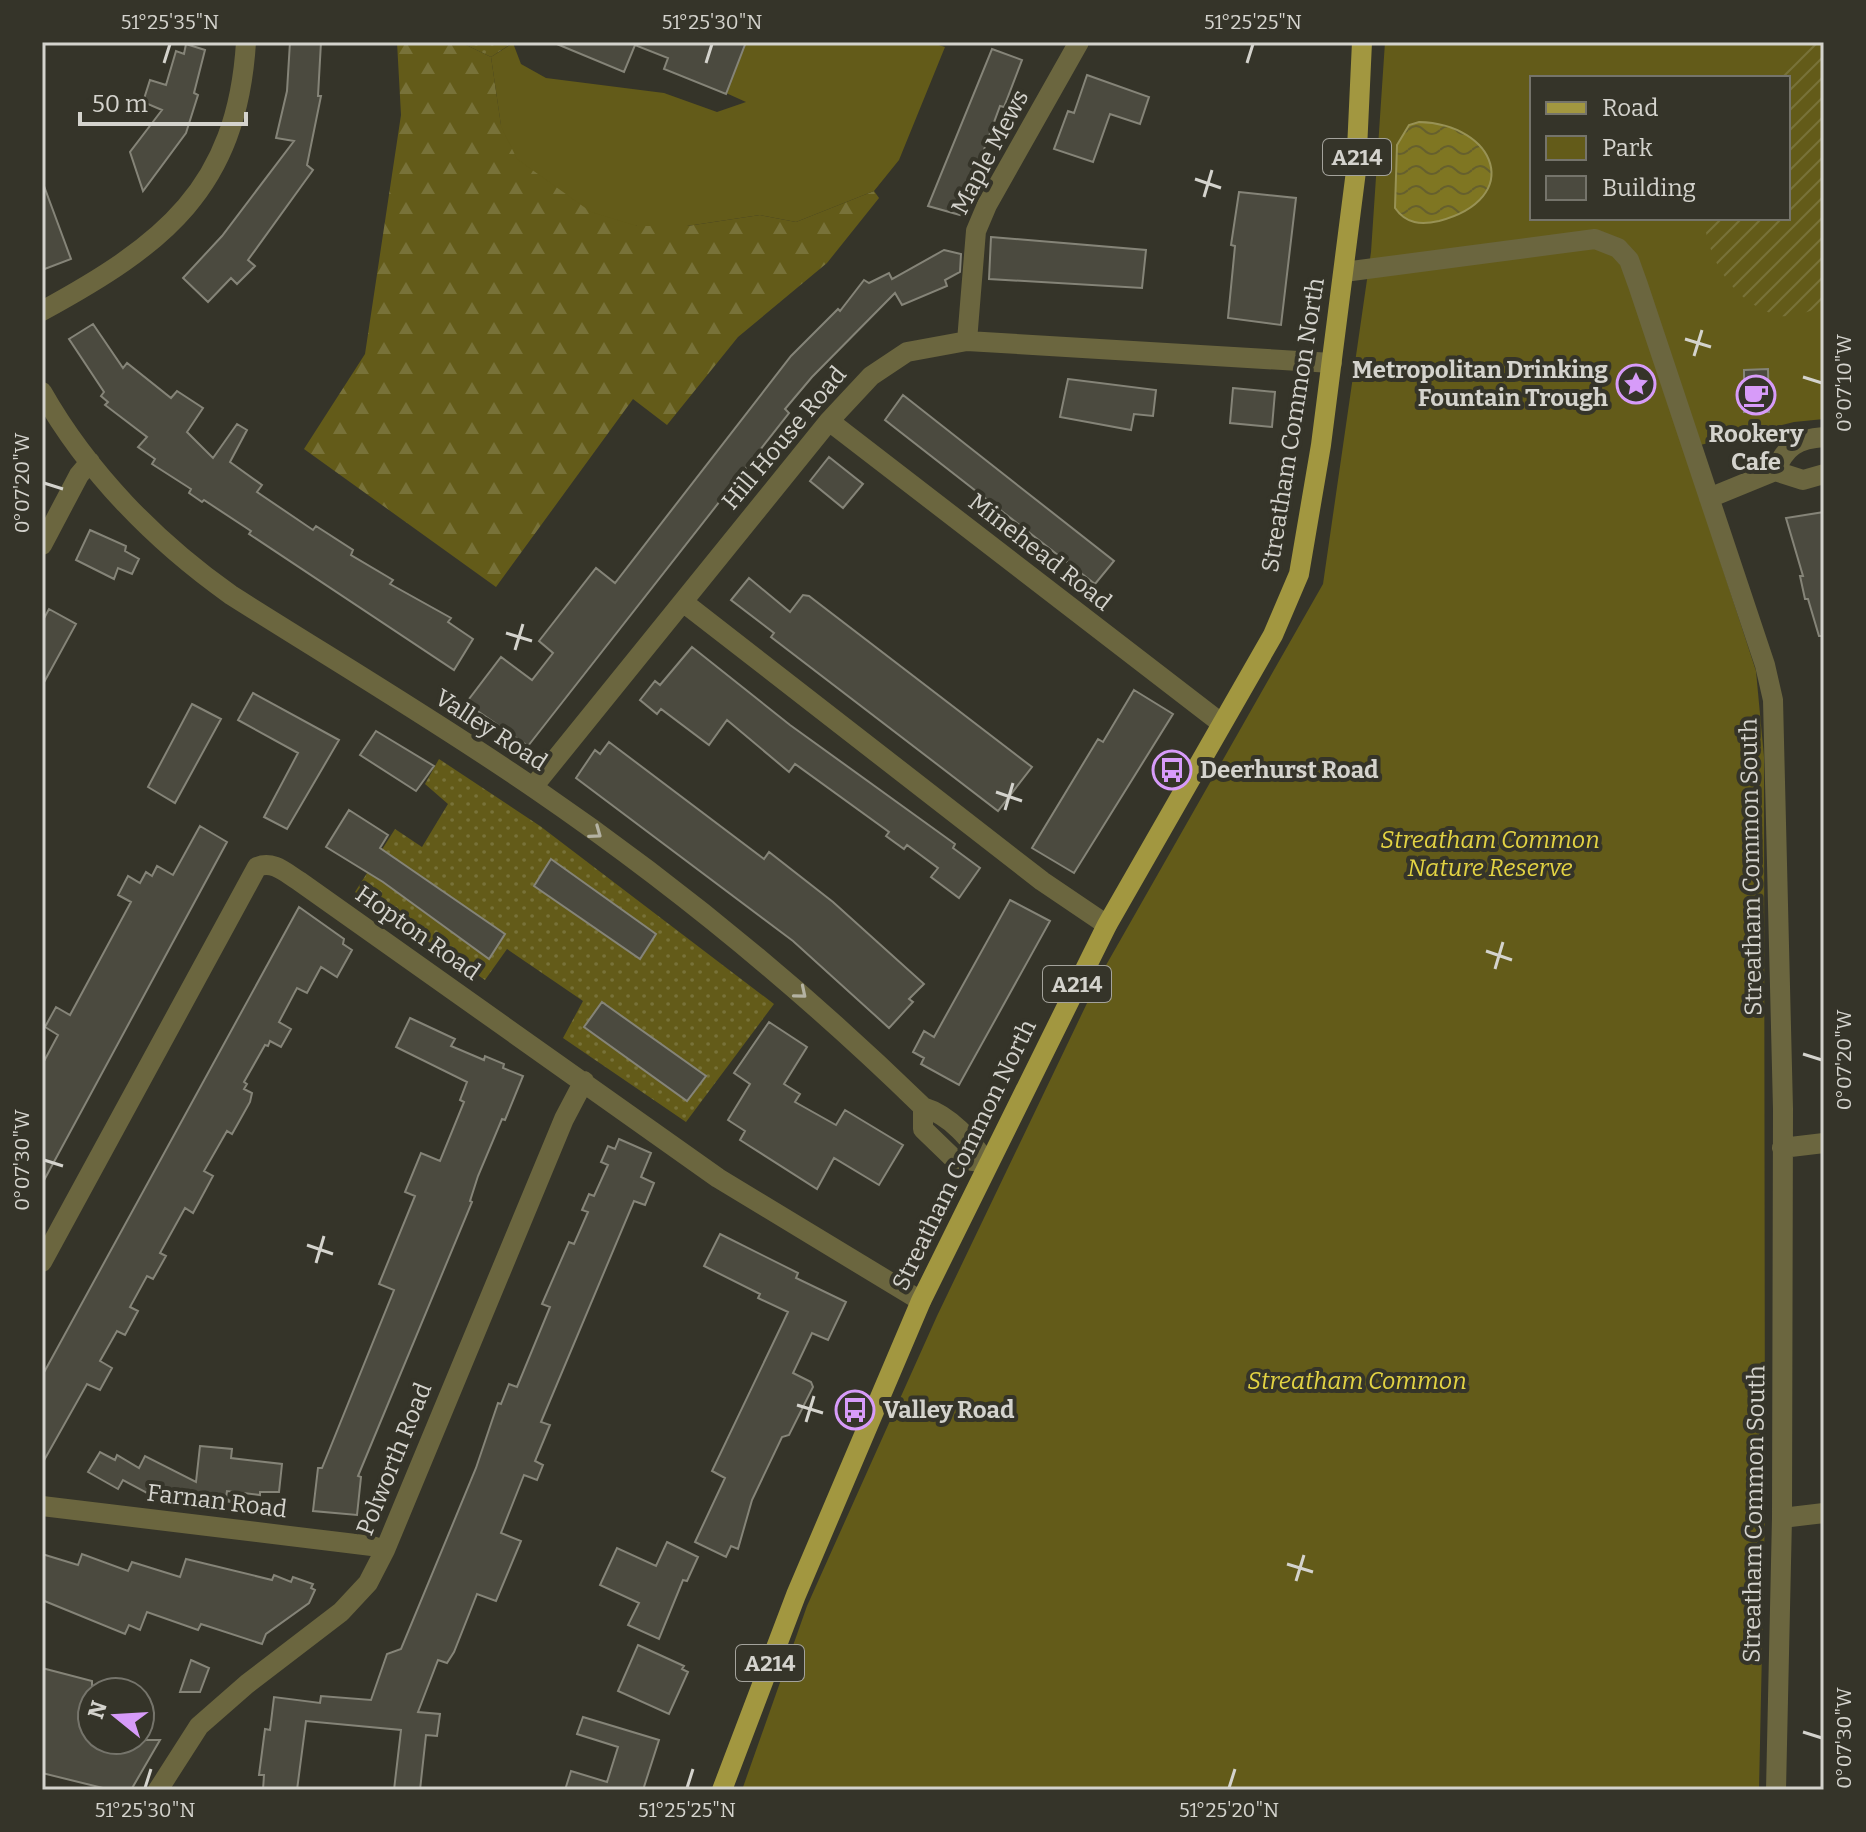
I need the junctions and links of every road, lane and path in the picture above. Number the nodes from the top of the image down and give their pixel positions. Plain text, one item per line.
1 (246, 42) edge
2 (1079, 42) edge
3 (1362, 42) edge
4 (1344, 272) junction
5 (42, 311) edge
6 (967, 341) junction
7 (1332, 363) junction
8 (42, 392) edge
9 (829, 421) junction
10 (1824, 437) edge
11 (90, 462) junction
12 (1775, 471) junction
13 (1824, 474) edge
14 (1709, 498) junction
15 (42, 545) edge
16 (683, 602) junction
17 (1221, 723) junction
18 (533, 787) junction
19 (1107, 925) junction
20 (584, 1081) junction
21 (1824, 1143) edge
22 (1782, 1148) junction
23 (987, 1163) junction
24 (42, 1262) edge
25 (921, 1301) junction
26 (42, 1506) edge
27 (1824, 1513) edge
28 (1782, 1518) junction
29 (385, 1550) junction
30 (158, 1790) edge
31 (722, 1790) edge
32 (1776, 1790) edge

1 - 5 street
2 - 6 street, Maple Mews
3 - 4 main road, Streatham Common North / A214
4 - 7 main road, Streatham Common North / A214
4 - 14 street, Streatham Common South
6 - 7 street, Hill House Road
6 - 9 street, Hill House Road
7 - 17 main road, Streatham Common North / A214
8 - 11 street, Valley Road
9 - 16 street, Hill House Road
9 - 17 street, Minehead Road
10 - 12 street
11 - 15 street
11 - 18 street, Valley Road
12 - 13 street
12 - 14 street
14 - 22 street, Streatham Common South
16 - 18 street, Hill House Road
16 - 19 street
17 - 19 main road, Streatham Common North / A214
18 -> 23 street, Valley Road
19 - 23 main road, Streatham Common North / A214
20 - 24 street, Hopton Road
20 - 25 street, Hopton Road
20 - 29 street, Polworth Road
21 - 22 street
22 - 28 street, Streatham Common South
23 - 25 main road, Streatham Common North / A214
25 - 31 main road, Streatham Common North / A214
26 - 29 street, Farnan Road
27 - 28 street
28 - 32 street, Streatham Common South
29 - 30 street, Polworth Road

